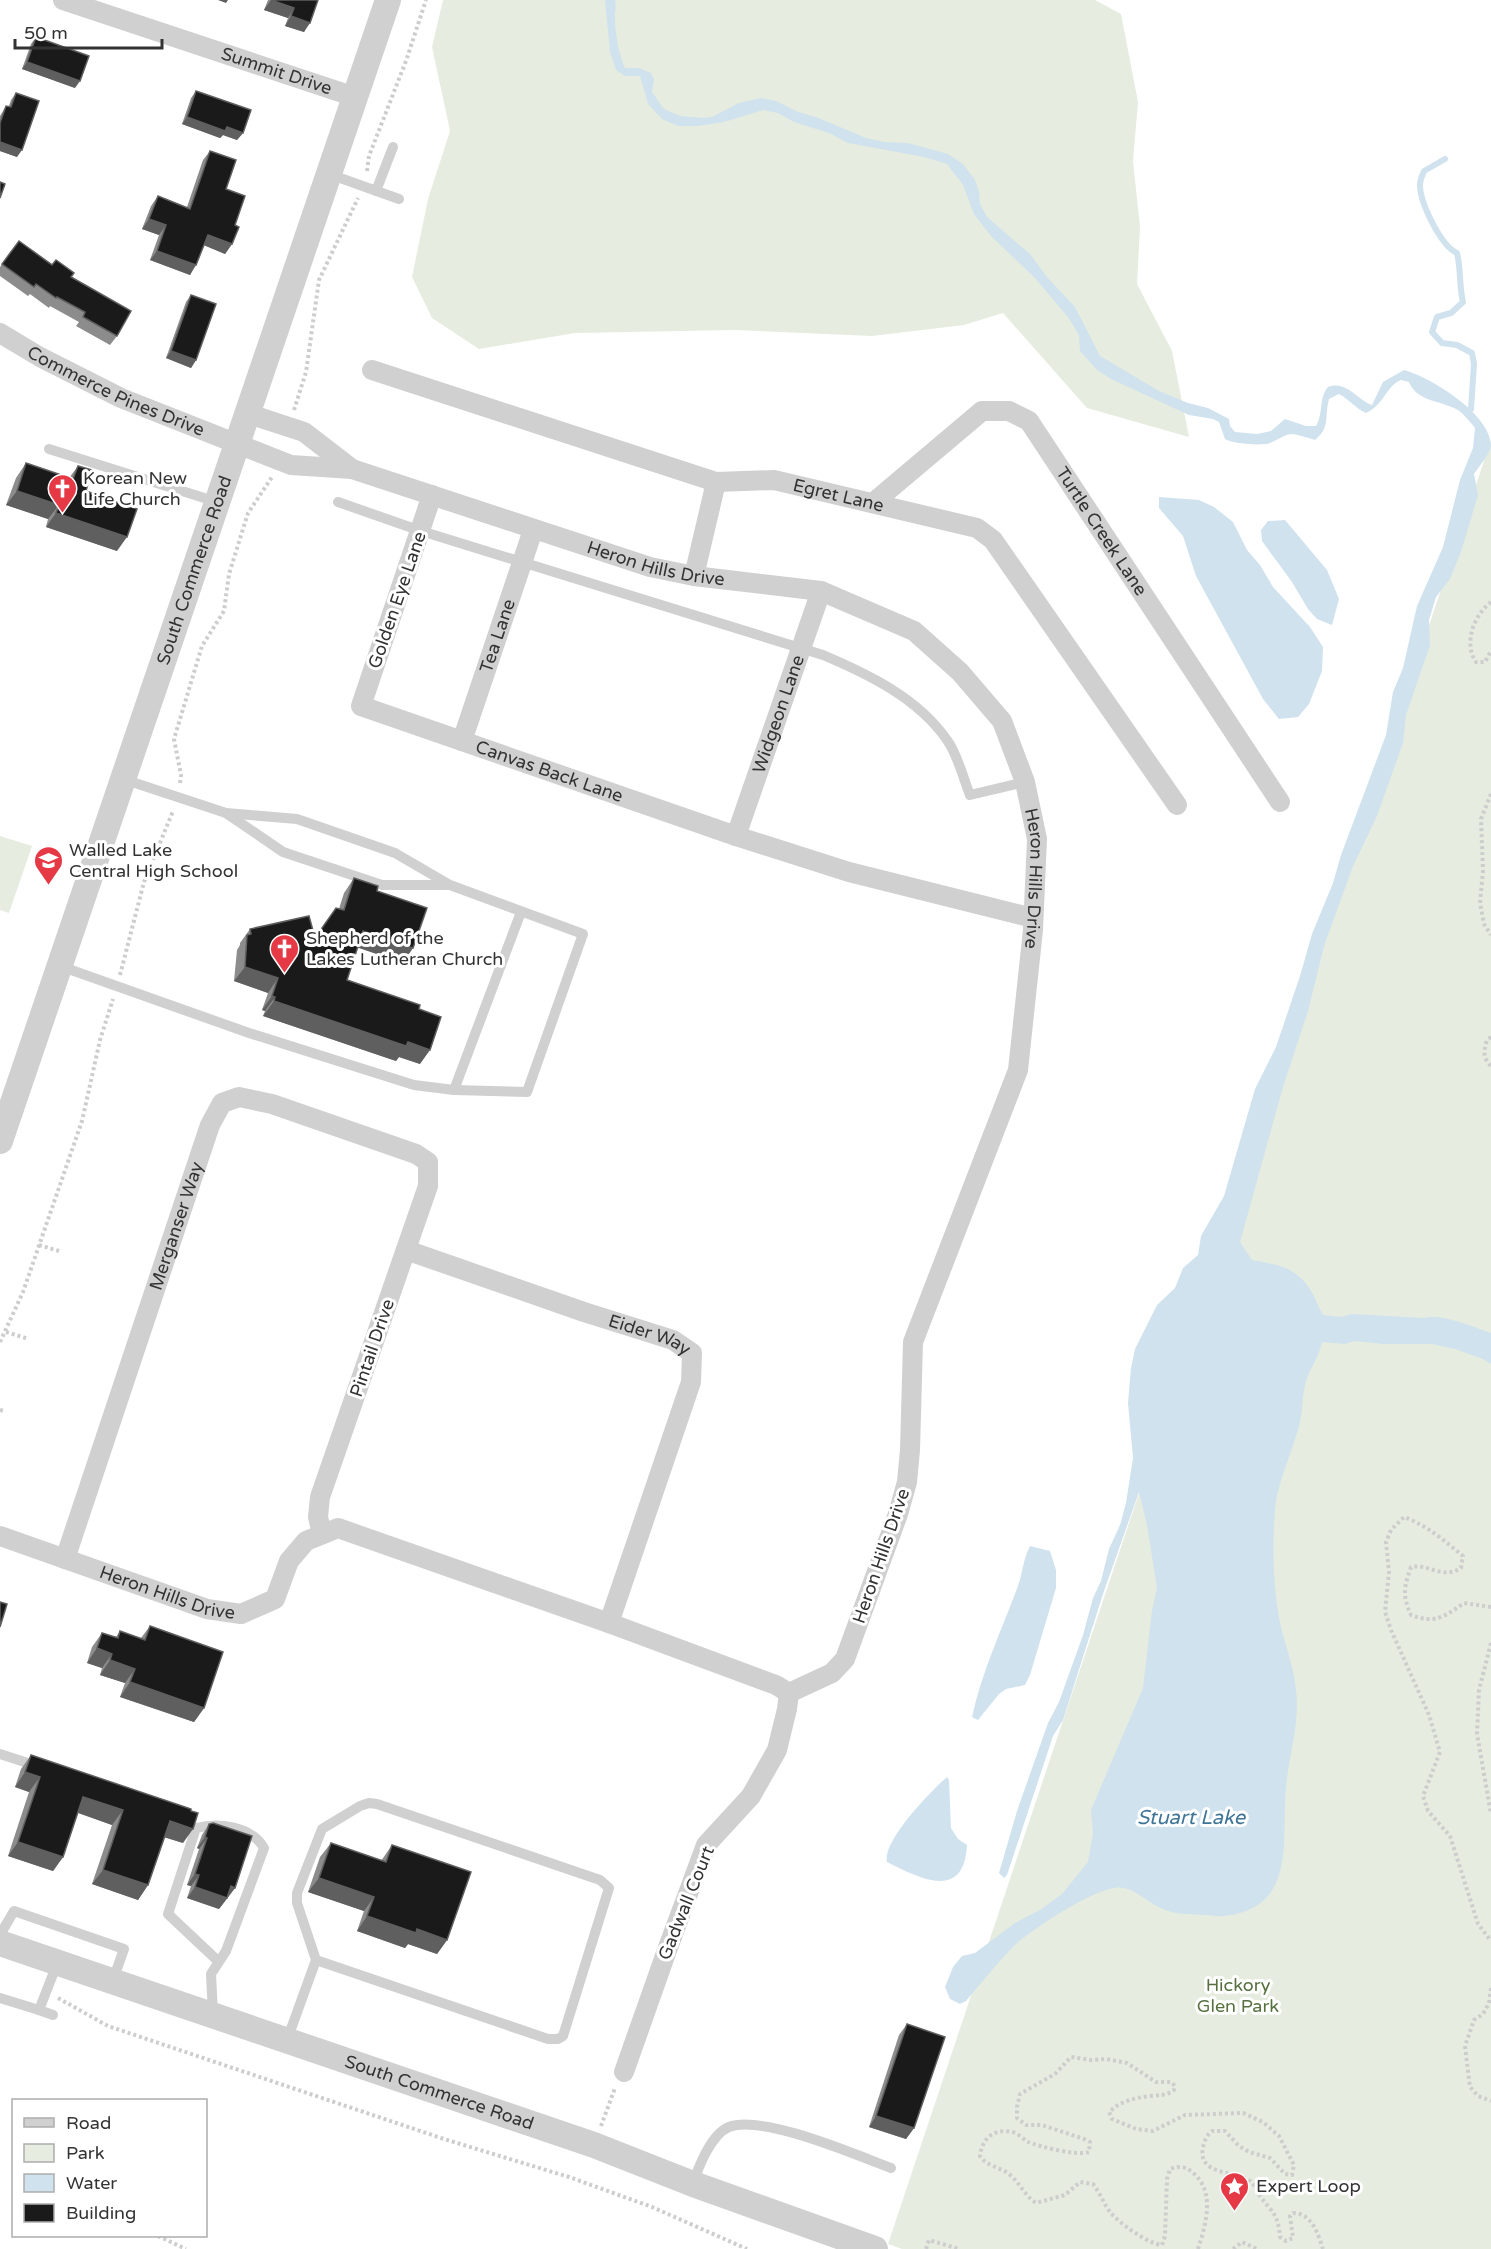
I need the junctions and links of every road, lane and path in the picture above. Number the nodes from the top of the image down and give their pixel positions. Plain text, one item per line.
1 (63, 0) edge
2 (387, 0) edge
3 (426, 0) edge
4 (355, 97) junction
5 (393, 147) dead end
6 (329, 174) junction
7 (364, 186) junction
8 (376, 191) junction
9 (399, 199) dead end
10 (0, 333) edge
11 (372, 370) dead end
12 (246, 413) junction
13 (287, 425) junction
14 (237, 444) junction
15 (49, 449) dead end
16 (276, 459) junction
17 (352, 468) junction
18 (716, 482) junction
19 (432, 495) junction
20 (217, 502) junction
21 (338, 502) dead end
22 (873, 503) junction
23 (533, 530) junction
24 (421, 531) junction
25 (522, 562) junction
26 (694, 576) junction
27 (821, 591) junction
28 (1491, 602) edge
29 (803, 650) junction
30 (1491, 651) edge
31 (362, 706) joint
32 (462, 741) junction
33 (122, 779) junction
34 (1025, 782) junction
35 (1491, 794) edge
36 (178, 796) junction
37 (1280, 802) dead end
38 (1177, 805) dead end
39 (225, 813) junction
40 (736, 836) junction
41 (450, 885) junction
42 (521, 912) junction
43 (1033, 918) junction
44 (1491, 935) edge
45 (60, 966) junction
46 (117, 986) junction
47 (1491, 1037) edge
48 (1491, 1066) edge
49 (454, 1090) junction
50 (0, 1141) edge
51 (428, 1162) joint
52 (39, 1245) junction
53 (406, 1250) junction
54 (59, 1251) dead end
55 (6, 1332) junction
56 (29, 1339) dead end
57 (0, 1342) edge
58 (322, 1534) junction
59 (0, 1536) edge
60 (65, 1559) junction
61 (1491, 1607) edge
62 (609, 1623) junction
63 (1491, 1643) edge
64 (782, 1689) junction
65 (0, 1754) edge
66 (45, 1769) edge
67 (1491, 1814) edge
68 (0, 1935) edge
69 (1491, 1941) edge
70 (0, 1943) edge
71 (316, 1960) junction
72 (219, 1962) junction
73 (57, 1964) junction
74 (113, 1981) junction
75 (1491, 1988) edge
76 (45, 1995) junction
77 (0, 1998) edge
78 (39, 2010) junction
79 (53, 2015) dead end
80 (213, 2015) junction
81 (287, 2040) junction
82 (624, 2072) joint
83 (1491, 2101) edge
84 (594, 2145) junction
85 (891, 2168) dead end
86 (693, 2184) junction
87 (162, 2237) edge
88 (186, 2249) edge
89 (747, 2249) edge
90 (875, 2249) edge
91 (926, 2249) edge
92 (959, 2249) edge
93 (1198, 2249) edge
94 (1233, 2249) edge
95 (1257, 2249) edge
96 (1323, 2249) edge

1 - 4 street, Summit Drive
2 - 4 street, South Commerce Road
3 - 7 path
4 - 6 street, South Commerce Road
5 - 8 lane
6 - 7 lane
6 - 12 street, South Commerce Road
7 - 8 lane
7 - 13 path
8 - 9 lane
10 - 14 street, Commerce Pines Drive
11 - 18 street, Egret Lane
12 - 13 street, Heron Hills Drive
12 - 14 street, South Commerce Road
13 - 17 street, Heron Hills Drive
14 - 16 street, Heron Hills Drive
14 - 20 street, South Commerce Road
15 - 20 lane
16 - 17 street, Heron Hills Drive
16 - 36 path
17 - 19 street, Heron Hills Drive
18 - 22 street, Egret Lane
18 - 26 street
19 - 23 street, Heron Hills Drive
19 - 24 street, Golden Eye Lane
20 - 33 street, South Commerce Road
21 - 24 lane
22 - 37 street, Turtle Creek Lane
22 - 38 street, Egret Lane
23 - 25 street, Tea Lane
23 - 26 street, Heron Hills Drive
24 - 25 lane
24 - 31 street, Golden Eye Lane
25 - 29 lane
25 - 32 street, Tea Lane
26 - 27 street, Heron Hills Drive
27 - 29 street, Widgeon Lane
27 - 34 street, Heron Hills Drive
28 - 30 path
29 - 34 lane
29 - 40 street, Widgeon Lane
31 - 32 street, Canvas Back Lane
32 - 40 street, Canvas Back Lane
33 - 36 lane
33 - 45 street, South Commerce Road
34 - 43 street, Heron Hills Drive
35 - 44 path
36 - 39 lane
36 - 46 path
39 - 41 lane
39 - 41 lane
40 - 43 street, Canvas Back Lane
41 - 42 lane
42 - 49 lane
42 - 49 lane
43 - 64 street, Heron Hills Drive
45 - 46 lane
45 - 50 street, South Commerce Road
46 - 49 lane
46 - 52 path
47 - 48 path
51 - 53 street, Pintail Drive
51 - 60 street, Merganser Way
52 - 54 path
52 - 55 path
53 - 58 street, Pintail Drive
53 - 62 street, Eider Way
55 - 56 path
55 - 57 path
58 - 60 street, Heron Hills Drive
58 - 62 street
59 - 60 street, Heron Hills Drive
61 - 69 path
62 - 64 street
63 - 67 path
64 - 82 street, Gadwall Court
65 - 66 lane
68 - 74 lane
70 - 73 street, South Commerce Road
71 - 71 lane
71 - 81 lane
72 - 72 lane
72 - 80 lane
73 - 74 street, South Commerce Road
73 - 76 lane
74 - 80 street, South Commerce Road
75 - 83 path
76 - 78 lane
76 - 89 path
77 - 78 lane
78 - 79 lane
80 - 81 street, South Commerce Road
81 - 84 street, South Commerce Road
82 - 84 path
84 - 86 street, South Commerce Road
85 - 86 lane
86 - 90 street, South Commerce Road
87 - 88 path
91 - 92 path
93 - 96 path
94 - 95 path

